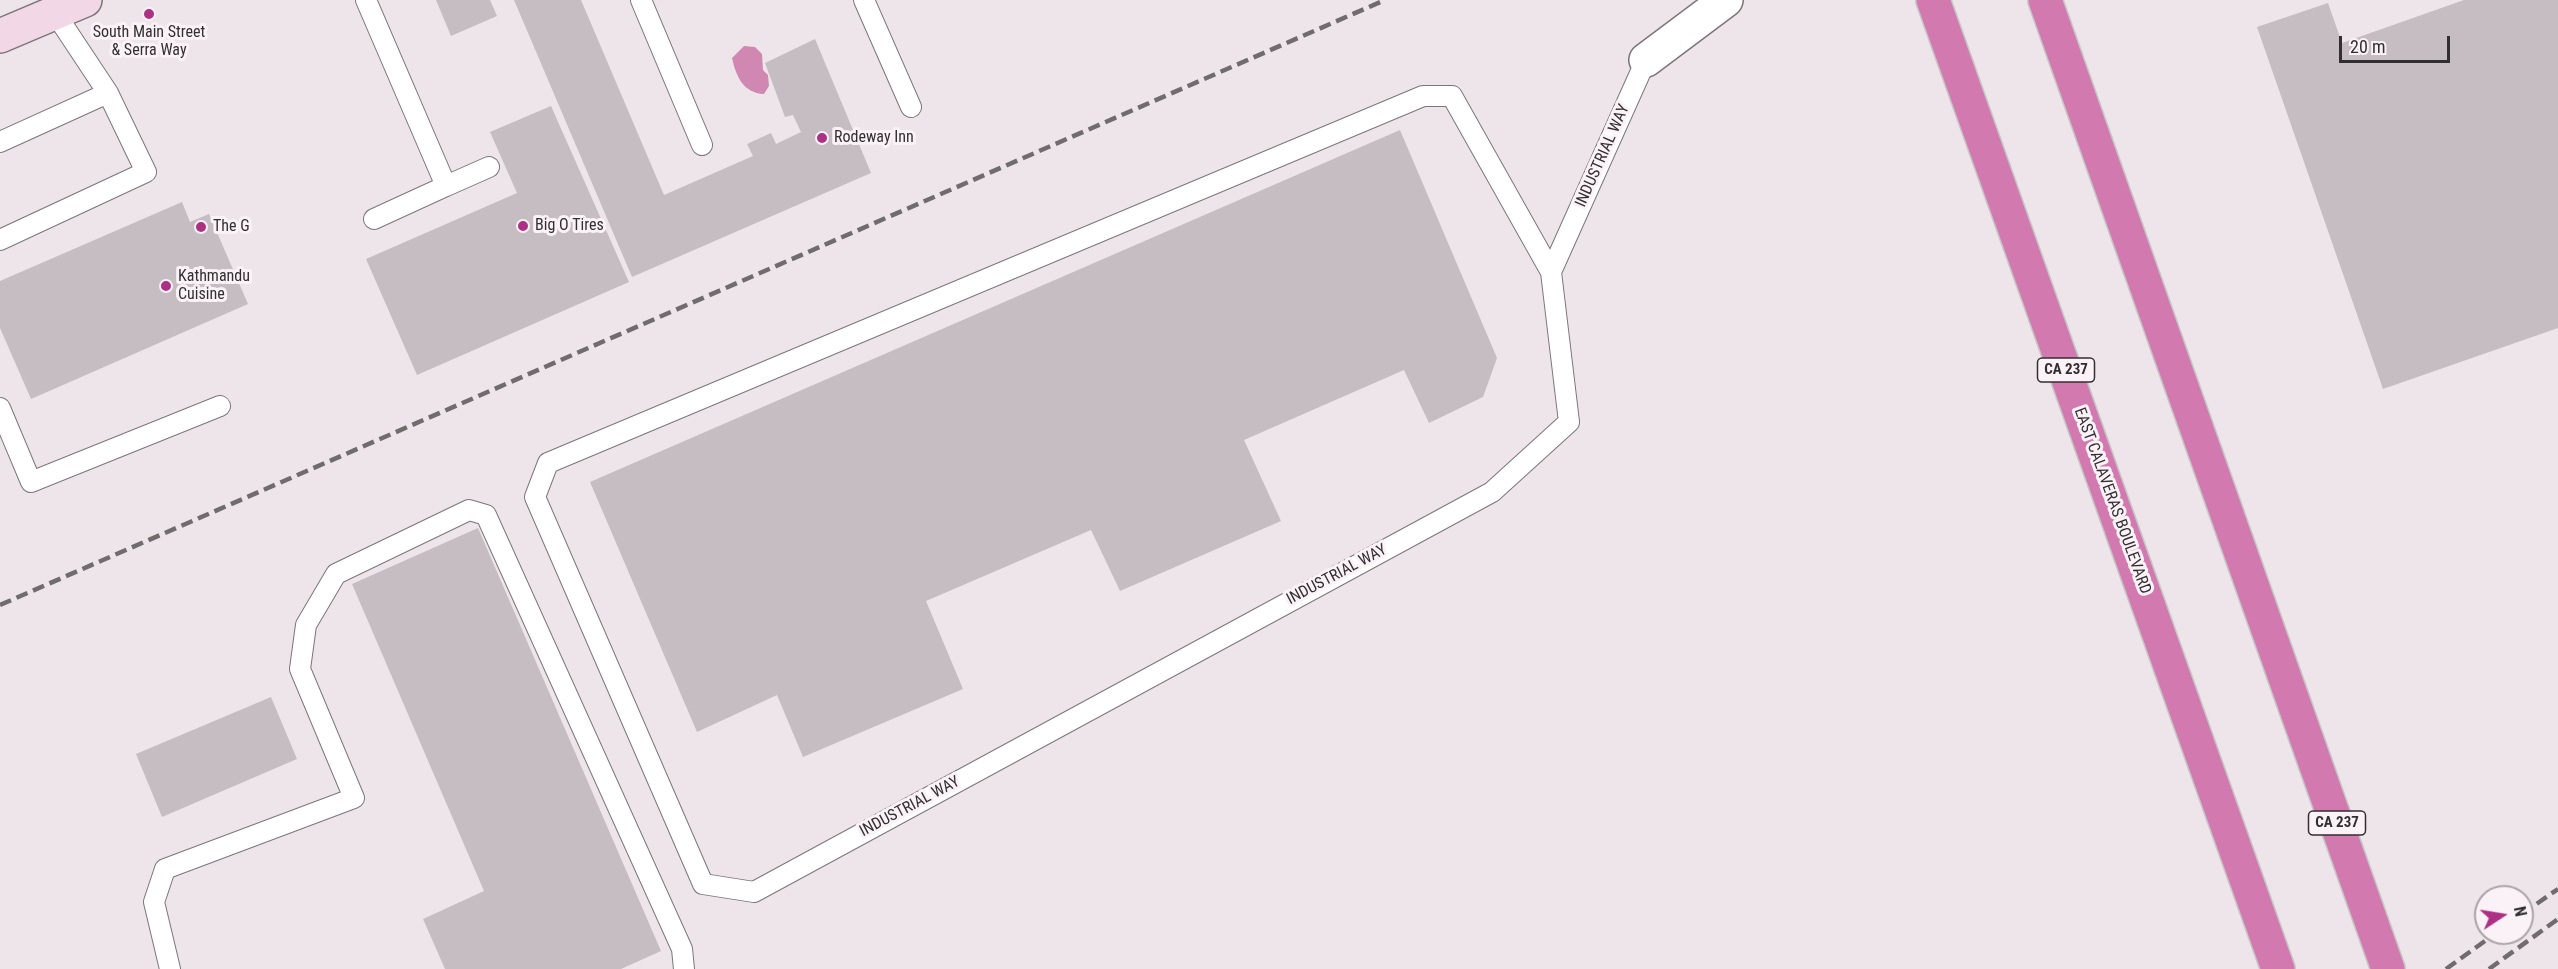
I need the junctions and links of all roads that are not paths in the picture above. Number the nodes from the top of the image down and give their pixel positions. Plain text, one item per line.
1 (85, 0) edge
2 (366, 0) edge
3 (641, 0) edge
4 (864, 0) edge
5 (1726, 0) edge
6 (1933, 0) edge
7 (2045, 0) edge
8 (55, 13) junction
9 (0, 36) edge
10 (1646, 60) joint
11 (108, 93) junction
12 (911, 107) dead end
13 (0, 142) edge
14 (702, 145) dead end
15 (489, 167) dead end
16 (446, 186) junction
17 (374, 219) dead end
18 (0, 240) edge
19 (1551, 272) junction
20 (220, 406) dead end
21 (0, 408) edge
22 (170, 969) edge
23 (684, 969) edge
24 (2278, 969) edge
25 (2388, 969) edge

1 - 8 main road
2 - 16 lane
3 - 14 lane
4 - 12 lane
5 - 10 street
6 - 24 highway, EAST CALAVERAS BOULEVARD / CA 237
7 - 25 highway, CA 237
8 - 9 main road
8 - 11 lane
10 - 19 lane, INDUSTRIAL WAY
11 - 13 lane
11 - 18 lane
15 - 16 lane
16 - 17 lane
19 - 19 lane, INDUSTRIAL WAY
20 - 21 lane
22 - 23 lane

